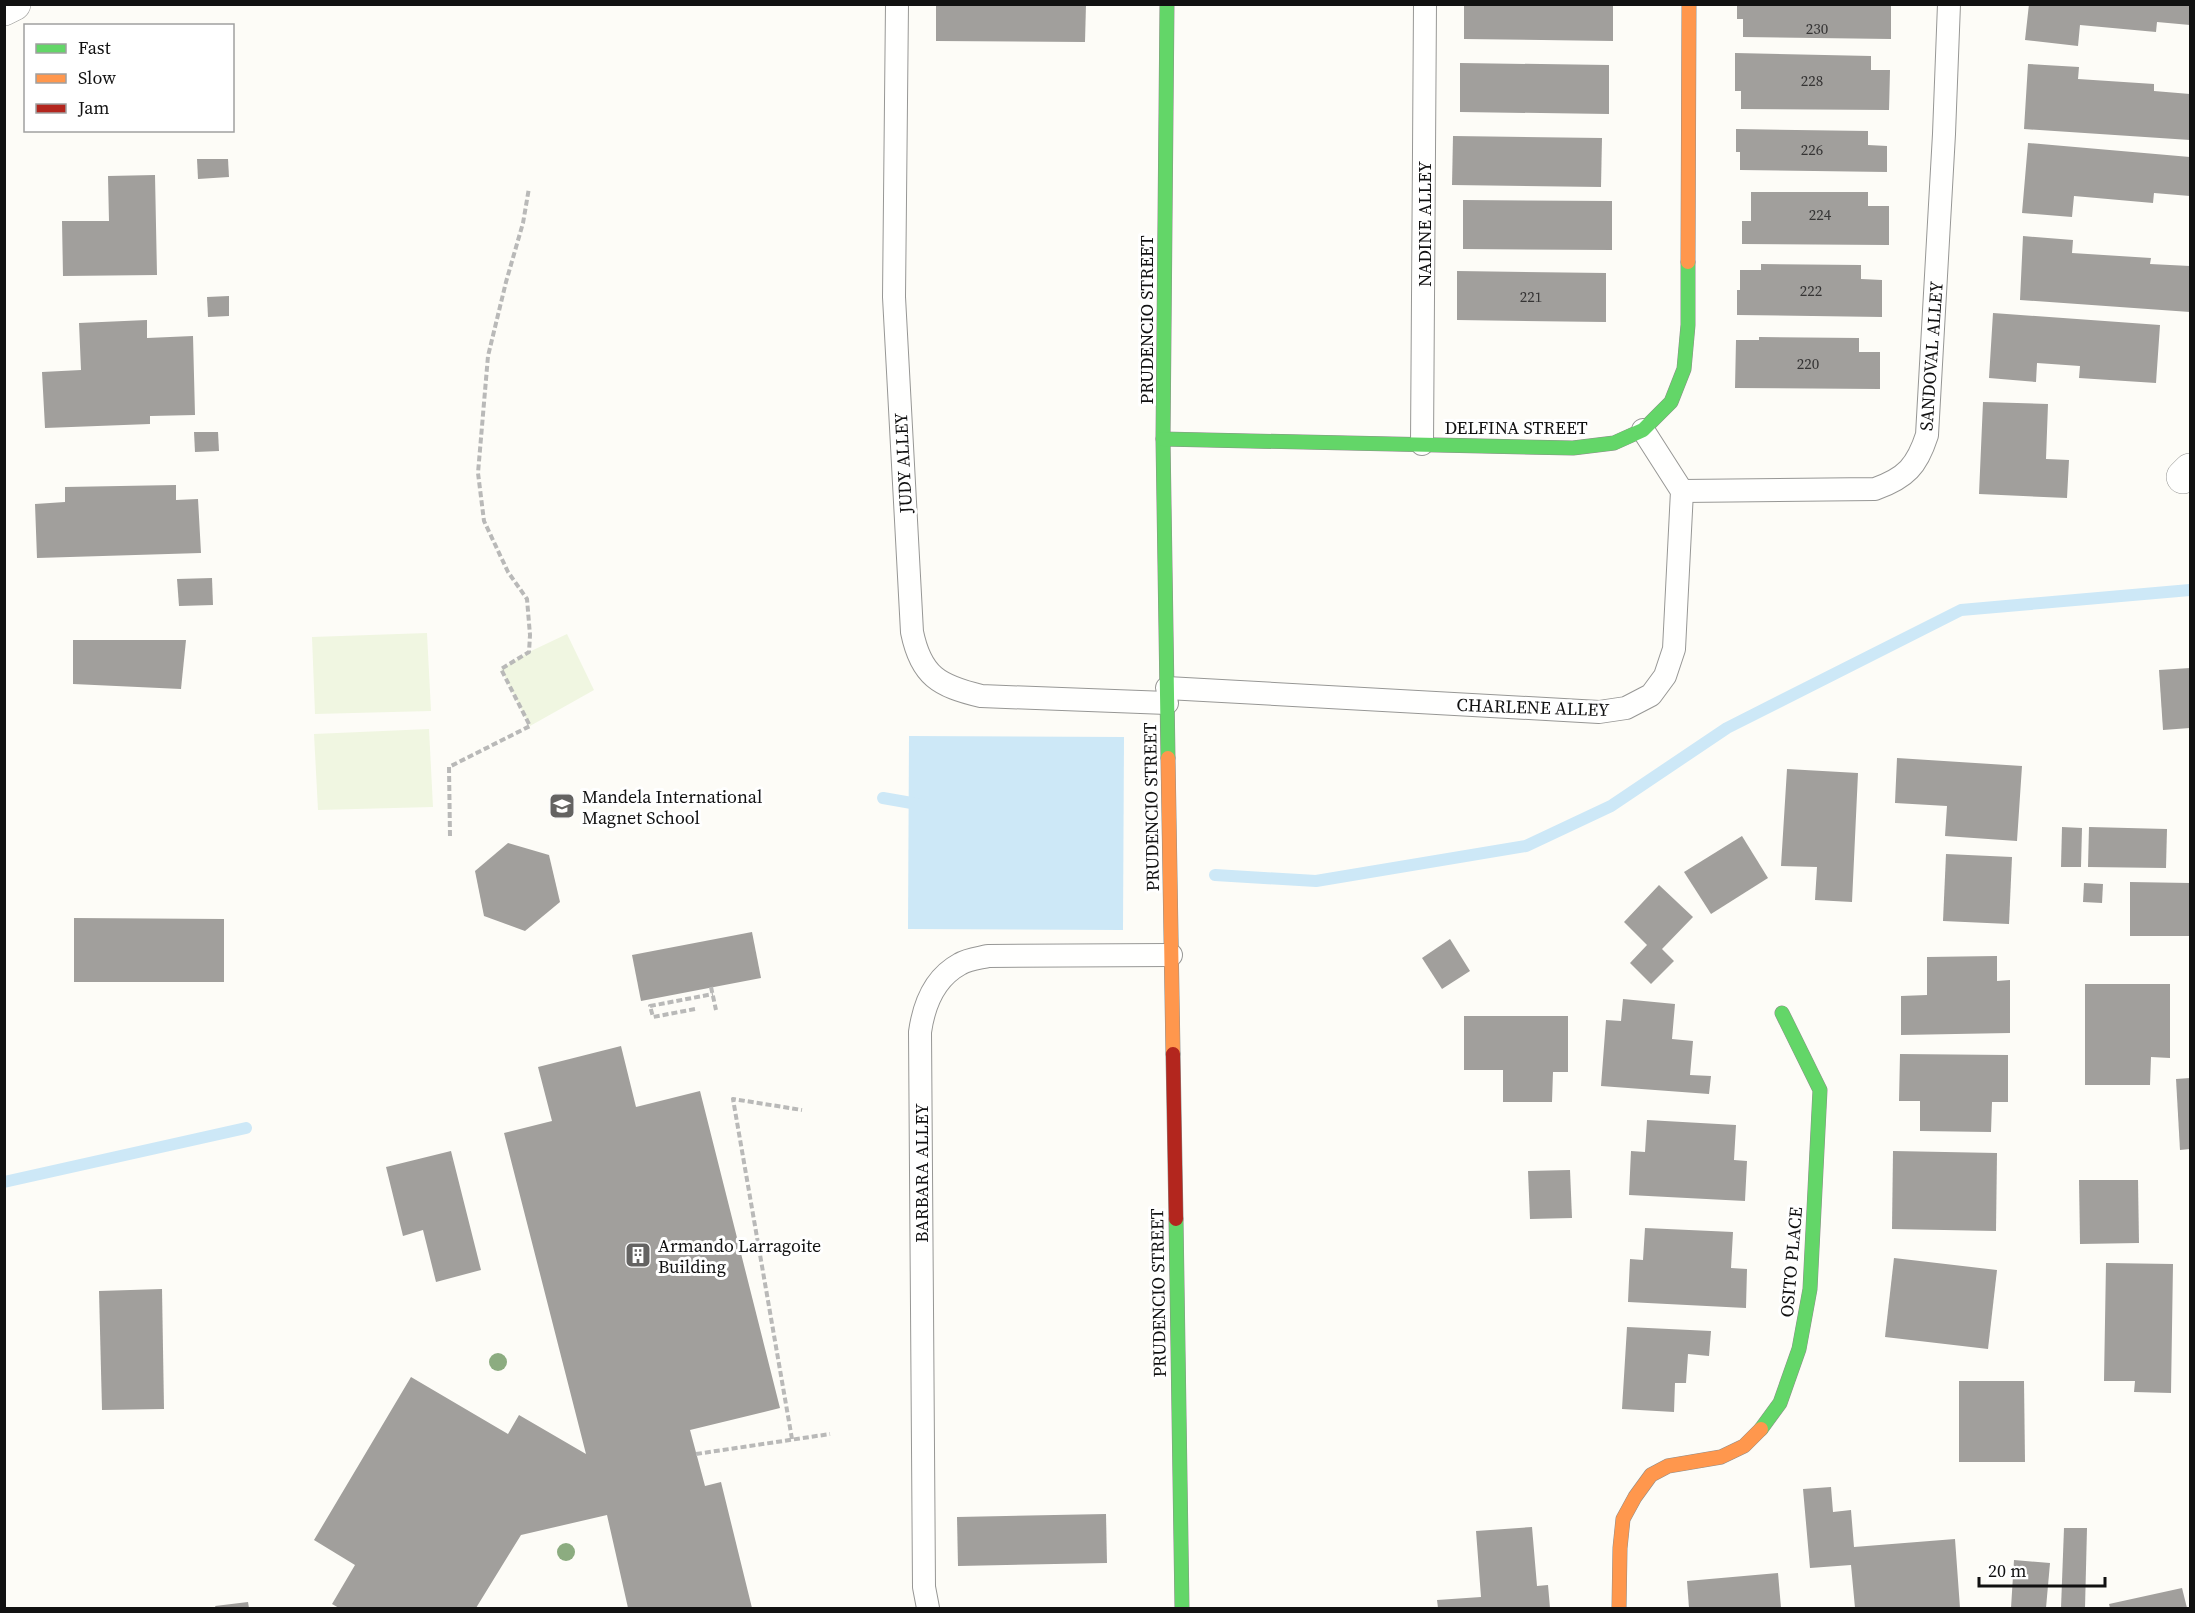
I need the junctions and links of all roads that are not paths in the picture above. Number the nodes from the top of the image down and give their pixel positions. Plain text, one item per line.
1 (14, 4) edge
2 (897, 4) edge
3 (1167, 4) edge
4 (1425, 4) edge
5 (1689, 4) edge
6 (1949, 4) edge
7 (4, 9) edge
8 (1644, 430) junction
9 (1163, 439) junction
10 (1422, 444) junction
11 (1682, 491) junction
12 (1167, 695) junction
13 (1171, 955) junction
14 (1782, 1013) dead end
15 (928, 1608) edge
16 (1182, 1608) edge
17 (1619, 1608) edge

1 - 7 street
2 - 12 lane, JUDY ALLEY
3 - 9 street, PRUDENCIO STREET
4 - 10 lane, NADINE ALLEY
5 - 8 street, DELFINA STREET
6 - 11 lane, SANDOVAL ALLEY
8 - 10 street, DELFINA STREET
8 - 11 lane
9 - 10 street, DELFINA STREET
9 - 12 street, PRUDENCIO STREET
11 - 12 lane, CHARLENE ALLEY
12 - 13 street, PRUDENCIO STREET
13 - 15 lane, BARBARA ALLEY
13 - 16 street, PRUDENCIO STREET
14 - 17 street, OSITO PLACE

